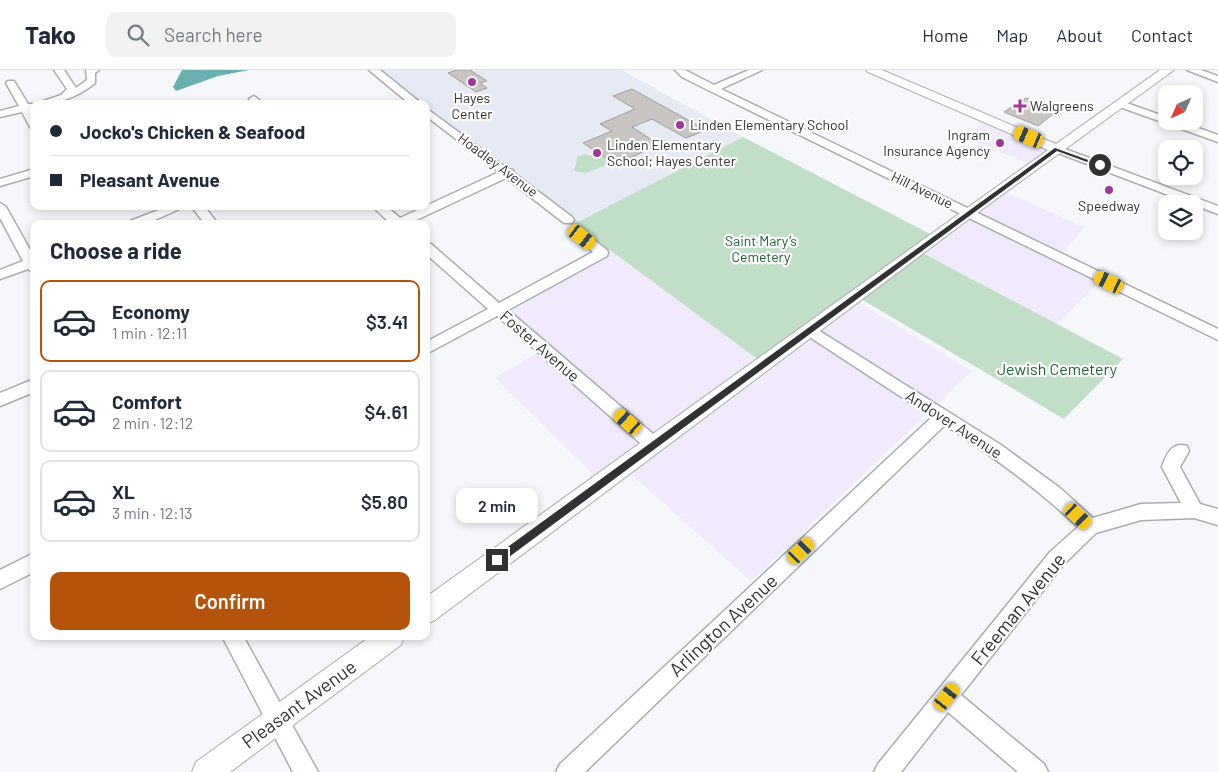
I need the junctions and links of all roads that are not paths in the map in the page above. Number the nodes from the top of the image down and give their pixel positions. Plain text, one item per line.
1 (59, 70) edge
2 (94, 70) edge
3 (374, 70) edge
4 (680, 70) edge
5 (757, 70) edge
6 (872, 70) edge
7 (1168, 70) edge
8 (1192, 70) edge
9 (1218, 79) edge
10 (11, 83) dead end
11 (714, 89) junction
12 (64, 97) junction
13 (54, 100) edge
14 (412, 100) edge
15 (1121, 104) junction
16 (30, 106) edge
17 (23, 108) junction
18 (0, 114) edge
19 (430, 114) edge
20 (1158, 118) edge
21 (30, 119) edge
22 (1192, 130) edge
23 (1218, 139) edge
24 (1056, 149) junction
25 (509, 172) junction
26 (30, 173) edge
27 (0, 183) edge
28 (0, 207) edge
29 (1217, 207) edge
30 (430, 209) edge
31 (170, 210) edge
32 (200, 210) edge
33 (382, 210) edge
34 (428, 210) edge
35 (968, 213) junction
36 (144, 220) edge
37 (209, 220) edge
38 (394, 220) edge
39 (407, 220) edge
40 (568, 220) dead end
41 (582, 237) dead end
42 (430, 250) edge
43 (30, 260) edge
44 (30, 266) edge
45 (0, 275) edge
46 (498, 310) junction
47 (810, 330) junction
48 (1218, 335) edge
49 (430, 347) edge
50 (30, 387) edge
51 (0, 400) edge
52 (943, 417) junction
53 (654, 445) junction
54 (1181, 451) dead end
55 (1194, 510) junction
56 (1218, 517) edge
57 (1090, 528) junction
58 (30, 564) edge
59 (0, 580) edge
60 (430, 609) edge
61 (234, 640) edge
62 (387, 640) edge
63 (947, 697) junction
64 (277, 721) junction
65 (206, 772) edge
66 (306, 772) edge
67 (568, 772) edge
68 (886, 772) edge
69 (1036, 772) edge

1 - 12 street
2 - 12 street
3 - 14 street
4 - 11 street, Hill Avenue
5 - 11 street
6 - 24 main road
7 - 15 main road
8 - 9 street
10 - 17 street
11 - 35 street, Hill Avenue
12 - 13 street
15 - 20 street
15 - 24 main road
16 - 17 street
17 - 18 street
17 - 21 street
19 - 25 street, Hoadley Avenue
22 - 23 street
24 - 29 street
24 - 35 main road
25 - 30 street
25 - 40 street, Hoadley Avenue
26 - 27 street
28 - 43 street
31 - 36 street
32 - 37 street
33 - 38 street
34 - 39 street
35 - 47 main road
35 - 48 street, Hill Avenue
41 - 46 street
42 - 46 street, Foster Avenue
44 - 45 street
46 - 49 street
46 - 53 street, Foster Avenue
47 - 52 street, Andover Avenue
47 - 53 main road
50 - 51 street
52 - 57 street, Andover Avenue
52 - 67 street, Arlington Avenue
53 - 60 main road
54 - 55 street
55 - 56 street, Freeman Avenue
55 - 57 street, Freeman Avenue
57 - 63 street, Freeman Avenue
58 - 59 street
61 - 64 street
62 - 64 main road, Pleasant Avenue
63 - 68 street, Freeman Avenue
63 - 69 street
64 - 65 main road, Pleasant Avenue
64 - 66 street

